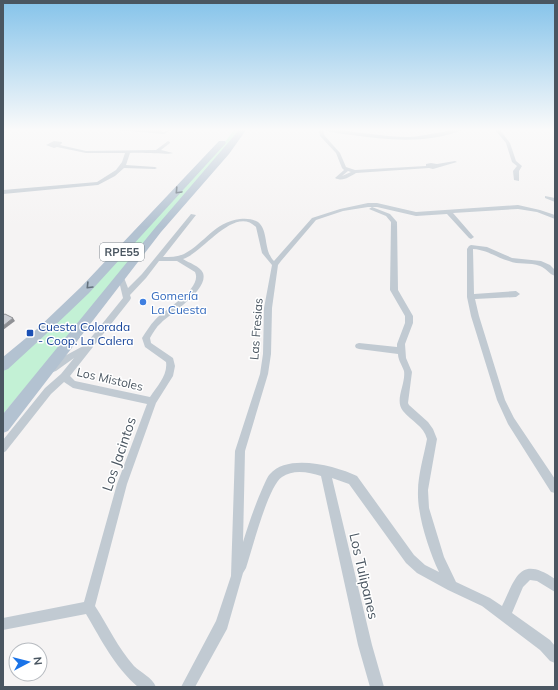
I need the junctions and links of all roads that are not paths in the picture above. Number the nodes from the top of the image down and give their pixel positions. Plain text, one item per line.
1 (125, 162) edge
2 (205, 162) edge
3 (217, 162) edge
4 (341, 162) edge
5 (455, 162) dead end
6 (514, 162) edge
7 (123, 166) junction
8 (155, 168) dead end
9 (346, 170) junction
10 (356, 172) junction
11 (517, 180) dead end
12 (3, 185) edge
13 (5, 191) edge
14 (547, 197) dead end
15 (555, 200) edge
16 (358, 207) junction
17 (449, 212) junction
18 (193, 215) dead end
19 (555, 217) edge
20 (471, 237) dead end
21 (158, 259) junction
22 (179, 259) junction
23 (275, 265) junction
24 (555, 274) edge
25 (121, 277) junction
26 (126, 294) junction
27 (516, 294) dead end
28 (471, 297) junction
29 (91, 344) junction
30 (359, 346) dead end
31 (401, 351) junction
32 (3, 365) edge
33 (64, 377) junction
34 (36, 384) junction
35 (152, 401) junction
36 (3, 426) edge
37 (3, 448) edge
38 (324, 471) junction
39 (555, 488) edge
40 (237, 576) junction
41 (452, 586) junction
42 (555, 586) edge
43 (90, 607) junction
44 (505, 615) junction
45 (3, 624) edge
46 (555, 656) edge
47 (149, 687) edge
48 (188, 687) edge
49 (377, 687) edge

1 - 7 street
2 -> 32 main road, RPE55
3 - 25 main road, RPE55
4 - 9 street
5 - 10 street
6 - 11 street
7 - 8 street
7 - 13 street
9 - 10 street
9 - 10 street
12 - 13 street
14 - 15 street
16 - 17 street, Las Fresias
16 - 23 street, Las Fresias
16 - 31 street
17 - 19 street, Las Fresias
17 - 20 street
18 - 21 street
21 - 22 street
21 - 26 street
22 - 23 street
22 - 35 street, Los Jacintos
23 - 40 street, Las Fresias
24 - 28 street
25 - 26 street
25 - 34 main road, RPE55
26 - 29 street
27 - 28 street
28 - 39 street
29 - 33 street
29 - 34 street
30 - 31 street
31 - 41 street
33 - 35 street, Los Mistoles
33 - 37 street
34 - 36 main road, RPE55
35 - 43 street, Los Jacintos
38 - 40 street
38 - 41 street
38 - 49 street, Los Tulipanes
40 - 48 street, Las Fresias
41 - 44 street
42 - 44 street
43 - 45 street
43 - 47 street
44 - 46 street

